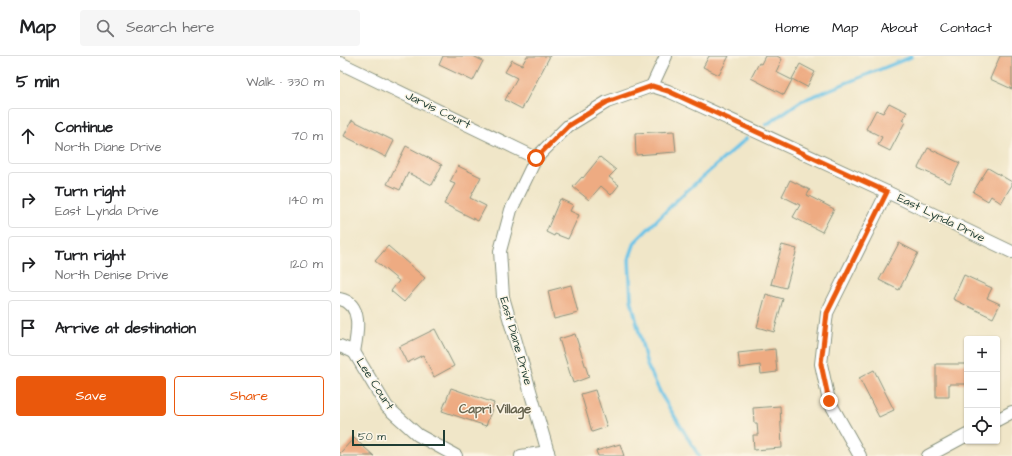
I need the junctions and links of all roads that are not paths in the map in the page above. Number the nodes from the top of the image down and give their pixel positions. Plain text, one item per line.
1 (666, 56) edge
2 (340, 63) edge
3 (652, 86) junction
4 (536, 158) junction
5 (887, 192) junction
6 (1012, 252) edge
7 (340, 299) edge
8 (340, 346) edge
9 (354, 352) junction
10 (1012, 412) edge
11 (1000, 418) edge
12 (964, 438) edge
13 (549, 454) edge
14 (456, 456) edge
15 (521, 456) edge
16 (860, 456) edge
17 (928, 456) edge

1 - 3 street
2 - 4 street, Jarvis Court
3 - 4 street, East Diane Drive
3 - 5 street, East Lynda Drive
4 - 13 street, East Diane Drive
5 - 6 street, East Lynda Drive
5 - 16 street
7 - 9 street, Lee Court
8 - 9 street, Lee Court
9 - 14 street, Lee Court
10 - 11 street
12 - 17 street
13 - 15 street

